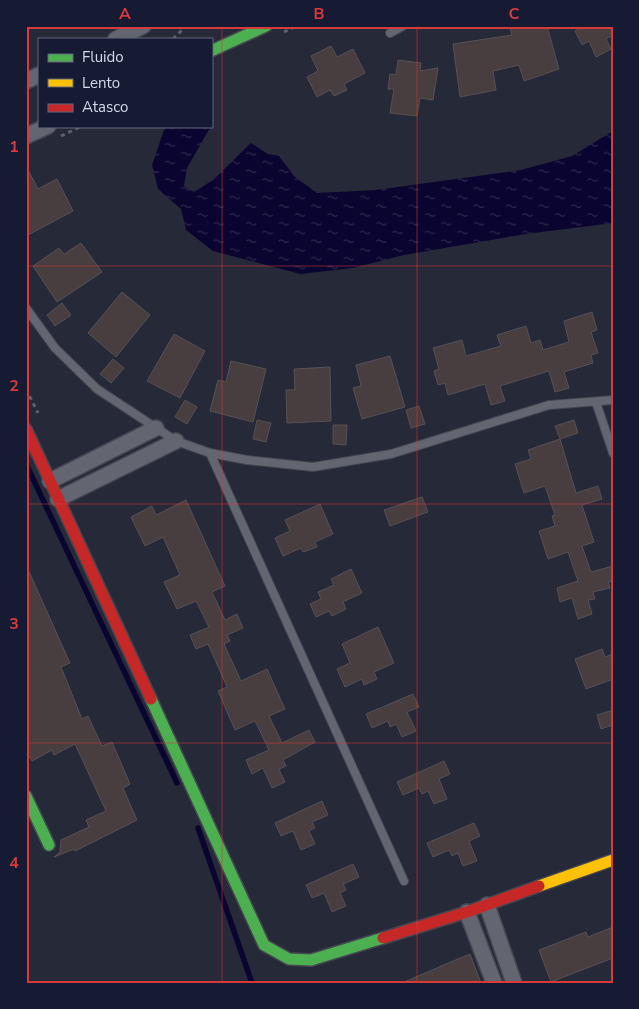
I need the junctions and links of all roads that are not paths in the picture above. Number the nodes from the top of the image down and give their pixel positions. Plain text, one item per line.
1 (143, 26) edge
2 (266, 26) edge
3 (402, 26) edge
4 (390, 32) dead end
5 (118, 38) edge
6 (212, 51) edge
7 (38, 76) edge
8 (26, 81) edge
9 (44, 128) edge
10 (26, 136) edge
11 (26, 308) edge
12 (613, 400) edge
13 (596, 402) junction
14 (156, 428) junction
15 (26, 429) edge
16 (176, 441) junction
17 (210, 453) junction
18 (613, 453) edge
19 (50, 482) junction
20 (58, 499) junction
21 (26, 796) edge
22 (49, 844) dead end
23 (613, 860) edge
24 (404, 881) dead end
25 (487, 905) junction
26 (467, 912) junction
27 (494, 983) edge
28 (514, 983) edge

1 - 5 street
2 - 6 street
3 - 4 lane
7 - 8 street
9 - 10 street
11 - 14 lane
12 - 13 lane
13 - 17 lane
13 - 18 lane
14 - 16 lane
14 - 19 street
15 - 19 street
16 - 17 lane
16 - 20 street
17 - 24 lane
19 - 20 street
20 - 26 street
21 - 22 street
23 - 25 street
25 - 26 street
25 - 28 street
26 - 27 street

